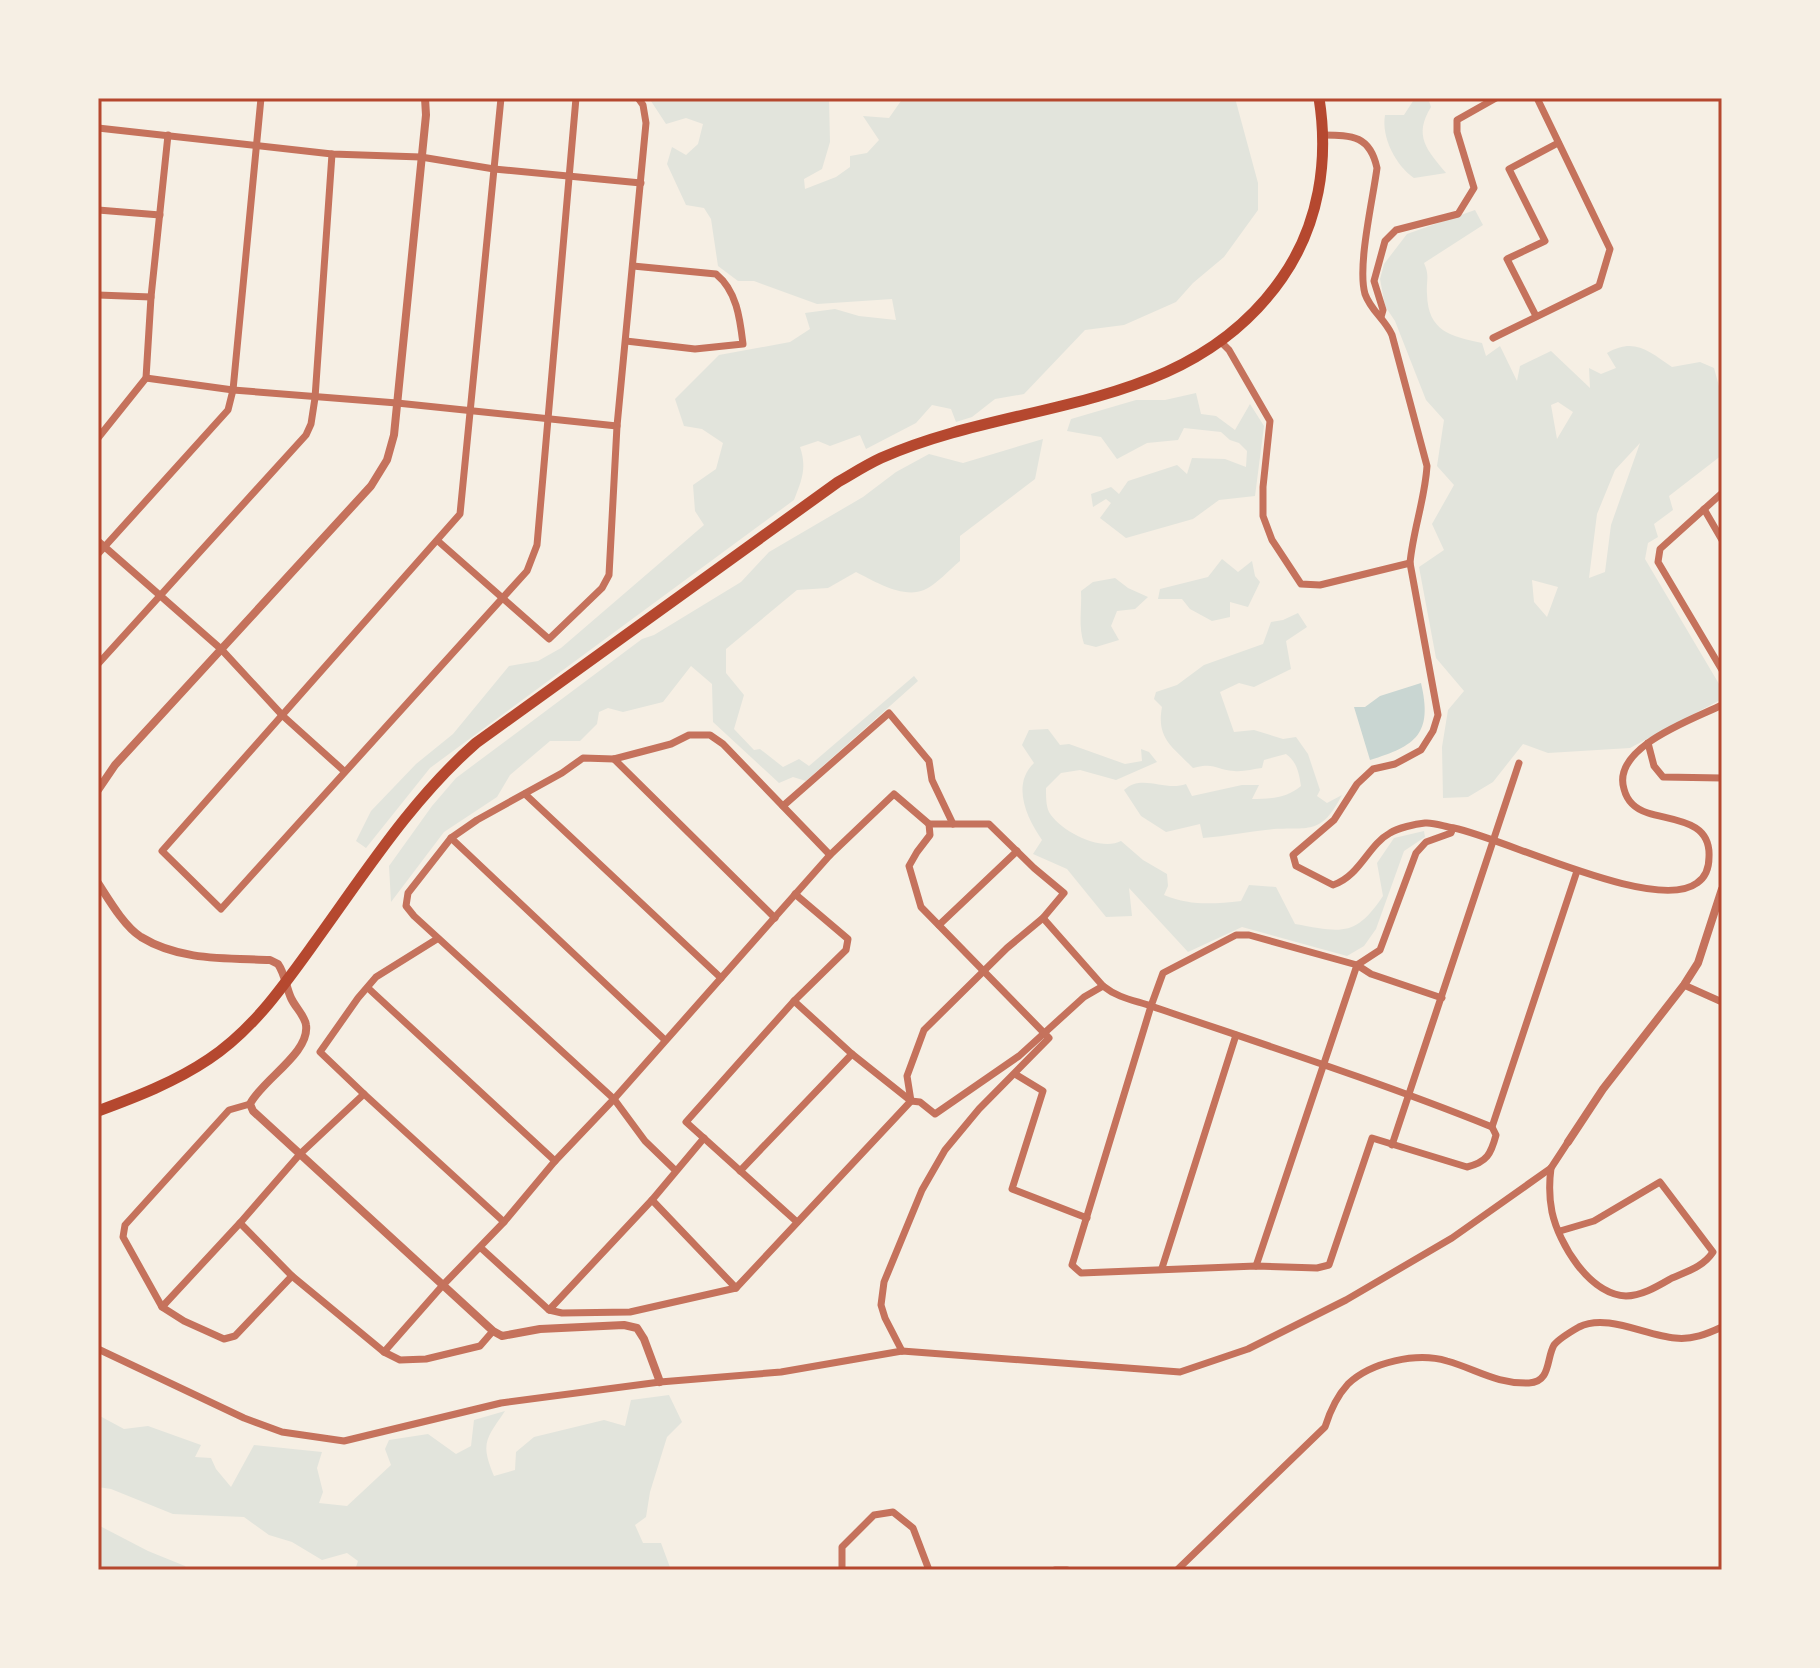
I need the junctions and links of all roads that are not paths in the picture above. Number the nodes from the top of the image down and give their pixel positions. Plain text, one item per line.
1 (261, 98) edge
2 (425, 98) edge
3 (501, 98) edge
4 (576, 98) edge
5 (638, 98) edge
6 (1319, 98) edge
7 (1537, 98) edge
8 (1492, 99) edge
9 (98, 128) edge
10 (168, 135) junction
11 (1323, 135) junction
12 (1558, 143) junction
13 (257, 147) junction
14 (332, 154) junction
15 (421, 157) junction
16 (494, 169) junction
17 (569, 176) junction
18 (641, 183) junction
19 (98, 210) edge
20 (160, 215) junction
21 (633, 266) junction
22 (98, 295) edge
23 (151, 297) junction
24 (1536, 316) junction
25 (1381, 317) junction
26 (1493, 338) dead end
27 (626, 341) junction
28 (1221, 342) junction
29 (146, 378) junction
30 (233, 390) junction
31 (315, 398) junction
32 (397, 403) junction
33 (471, 412) junction
34 (548, 420) junction
35 (617, 426) junction
36 (98, 438) edge
37 (1722, 493) edge
38 (1704, 509) junction
39 (1722, 540) edge
40 (438, 541) junction
41 (101, 544) edge
42 (98, 554) edge
43 (1410, 563) junction
44 (160, 597) junction
45 (502, 597) junction
46 (221, 649) junction
47 (98, 664) edge
48 (1722, 670) edge
49 (1722, 705) edge
50 (283, 716) junction
51 (1648, 743) junction
52 (614, 759) junction
53 (1519, 763) dead end
54 (344, 771) junction
55 (1722, 778) edge
56 (98, 790) edge
57 (525, 794) junction
58 (783, 806) junction
59 (929, 824) junction
60 (953, 824) junction
61 (1453, 828) junction
62 (451, 838) junction
63 (1494, 840) junction
64 (1017, 851) junction
65 (830, 855) junction
66 (1577, 871) junction
67 (98, 883) edge
68 (1722, 889) edge
69 (795, 894) junction
70 (775, 918) junction
71 (1043, 918) junction
72 (939, 925) junction
73 (437, 939) junction
74 (1357, 965) junction
75 (984, 971) junction
76 (721, 978) junction
77 (286, 981) junction
78 (1684, 985) junction
79 (1103, 986) junction
80 (368, 988) junction
81 (1442, 998) junction
82 (794, 1001) junction
83 (1722, 1002) edge
84 (1151, 1006) junction
85 (1045, 1032) junction
86 (1236, 1035) junction
87 (665, 1040) junction
88 (852, 1054) junction
89 (1323, 1064) junction
90 (1015, 1074) junction
91 (364, 1094) junction
92 (1410, 1094) junction
93 (614, 1099) junction
94 (911, 1101) junction
95 (250, 1104) junction
96 (98, 1111) edge
97 (1492, 1127) junction
98 (704, 1138) junction
99 (1568, 1142) joint
100 (1392, 1145) junction
101 (300, 1154) junction
102 (555, 1161) junction
103 (1551, 1168) junction
104 (675, 1170) junction
105 (740, 1171) junction
106 (652, 1200) junction
107 (1087, 1218) junction
108 (504, 1222) junction
109 (797, 1222) junction
110 (240, 1223) junction
111 (1560, 1231) junction
112 (481, 1248) junction
113 (1256, 1266) junction
114 (1162, 1268) junction
115 (292, 1276) junction
116 (443, 1285) junction
117 (736, 1288) junction
118 (162, 1307) junction
119 (549, 1310) junction
120 (1722, 1327) edge
121 (493, 1331) junction
122 (98, 1349) edge
123 (902, 1351) junction
124 (384, 1352) junction
125 (660, 1382) junction
126 (842, 1570) edge
127 (929, 1570) edge
128 (1055, 1570) edge
129 (1067, 1570) edge
130 (1177, 1570) edge

1 - 13 street
2 - 15 street
3 - 16 street
4 - 17 street
5 - 18 street
6 - 11 highway
7 - 12 street
8 - 25 street
9 - 10 street
10 - 13 street
10 - 20 street
11 - 25 street
11 - 28 highway
12 - 24 street
12 - 24 street
13 - 14 street
13 - 30 street
14 - 15 street
14 - 31 street
15 - 16 street
15 - 32 street
16 - 17 street
16 - 33 street
17 - 18 street
17 - 34 street
18 - 21 street
19 - 20 street
20 - 23 street
21 - 27 street
21 - 27 street
22 - 23 street
23 - 29 street
24 - 26 street
25 - 43 street
27 - 35 street
28 - 43 street
28 - 77 highway
29 - 30 street
29 - 36 street
30 - 31 street
30 - 41 street
31 - 32 street
31 - 44 street
32 - 33 street
32 - 46 street
33 - 34 street
33 - 40 street
34 - 35 street
34 - 45 street
35 - 45 street
37 - 38 street
38 - 39 street
38 - 48 street
40 - 45 street
40 - 50 street
41 - 42 street
41 - 44 street
43 - 61 street
44 - 46 street
44 - 47 street
45 - 54 street
46 - 50 street
46 - 56 street
49 - 51 street
50 - 54 street
50 - 54 street
51 - 55 street
51 - 66 street
52 - 57 street
52 - 58 street
52 - 70 street
53 - 63 street
57 - 62 street
57 - 76 street
58 - 60 street
58 - 65 street
59 - 60 street
59 - 65 street
59 - 72 street
60 - 64 street
61 - 63 street
61 - 74 street
62 - 73 street
62 - 87 street
63 - 66 street
63 - 81 street
64 - 71 street
64 - 72 street
65 - 69 street
66 - 97 street
67 - 77 street
68 - 78 street
69 - 70 street
69 - 82 street
70 - 76 street
71 - 75 street
71 - 79 street
72 - 75 street
73 - 80 street
73 - 93 street
74 - 81 street
74 - 84 street
74 - 89 street
75 - 85 street
75 - 94 street
76 - 87 street
77 - 95 street
77 - 96 highway
78 - 83 street
78 - 99 street
79 - 84 street
79 - 85 street
80 - 91 street
80 - 102 street
81 - 92 street
82 - 88 street
82 - 98 street
84 - 86 street
84 - 107 street
85 - 90 street
85 - 94 street
86 - 89 street
86 - 114 street
87 - 93 street
88 - 94 street
88 - 105 street
89 - 92 street
89 - 113 street
90 - 107 street
90 - 123 street
91 - 101 street
91 - 108 street
92 - 97 street
92 - 100 street
93 - 102 street
93 - 104 street
94 - 109 street
95 - 101 street
95 - 118 street
97 - 100 street
98 - 104 street
98 - 105 street
99 - 103 street
100 - 113 street
101 - 110 street
101 - 116 street
102 - 108 street
103 - 111 street
103 - 123 street
104 - 106 street
105 - 109 street
106 - 117 street
106 - 119 street
107 - 114 street
108 - 112 street
109 - 117 street
110 - 115 street
110 - 118 street
111 - 111 street
112 - 116 street
112 - 119 street
113 - 114 street
115 - 118 street
115 - 124 street
116 - 121 street
116 - 124 street
117 - 119 street
120 - 130 street
121 - 124 street
121 - 125 street
122 - 125 street
123 - 125 street
126 - 127 street
128 - 129 street

